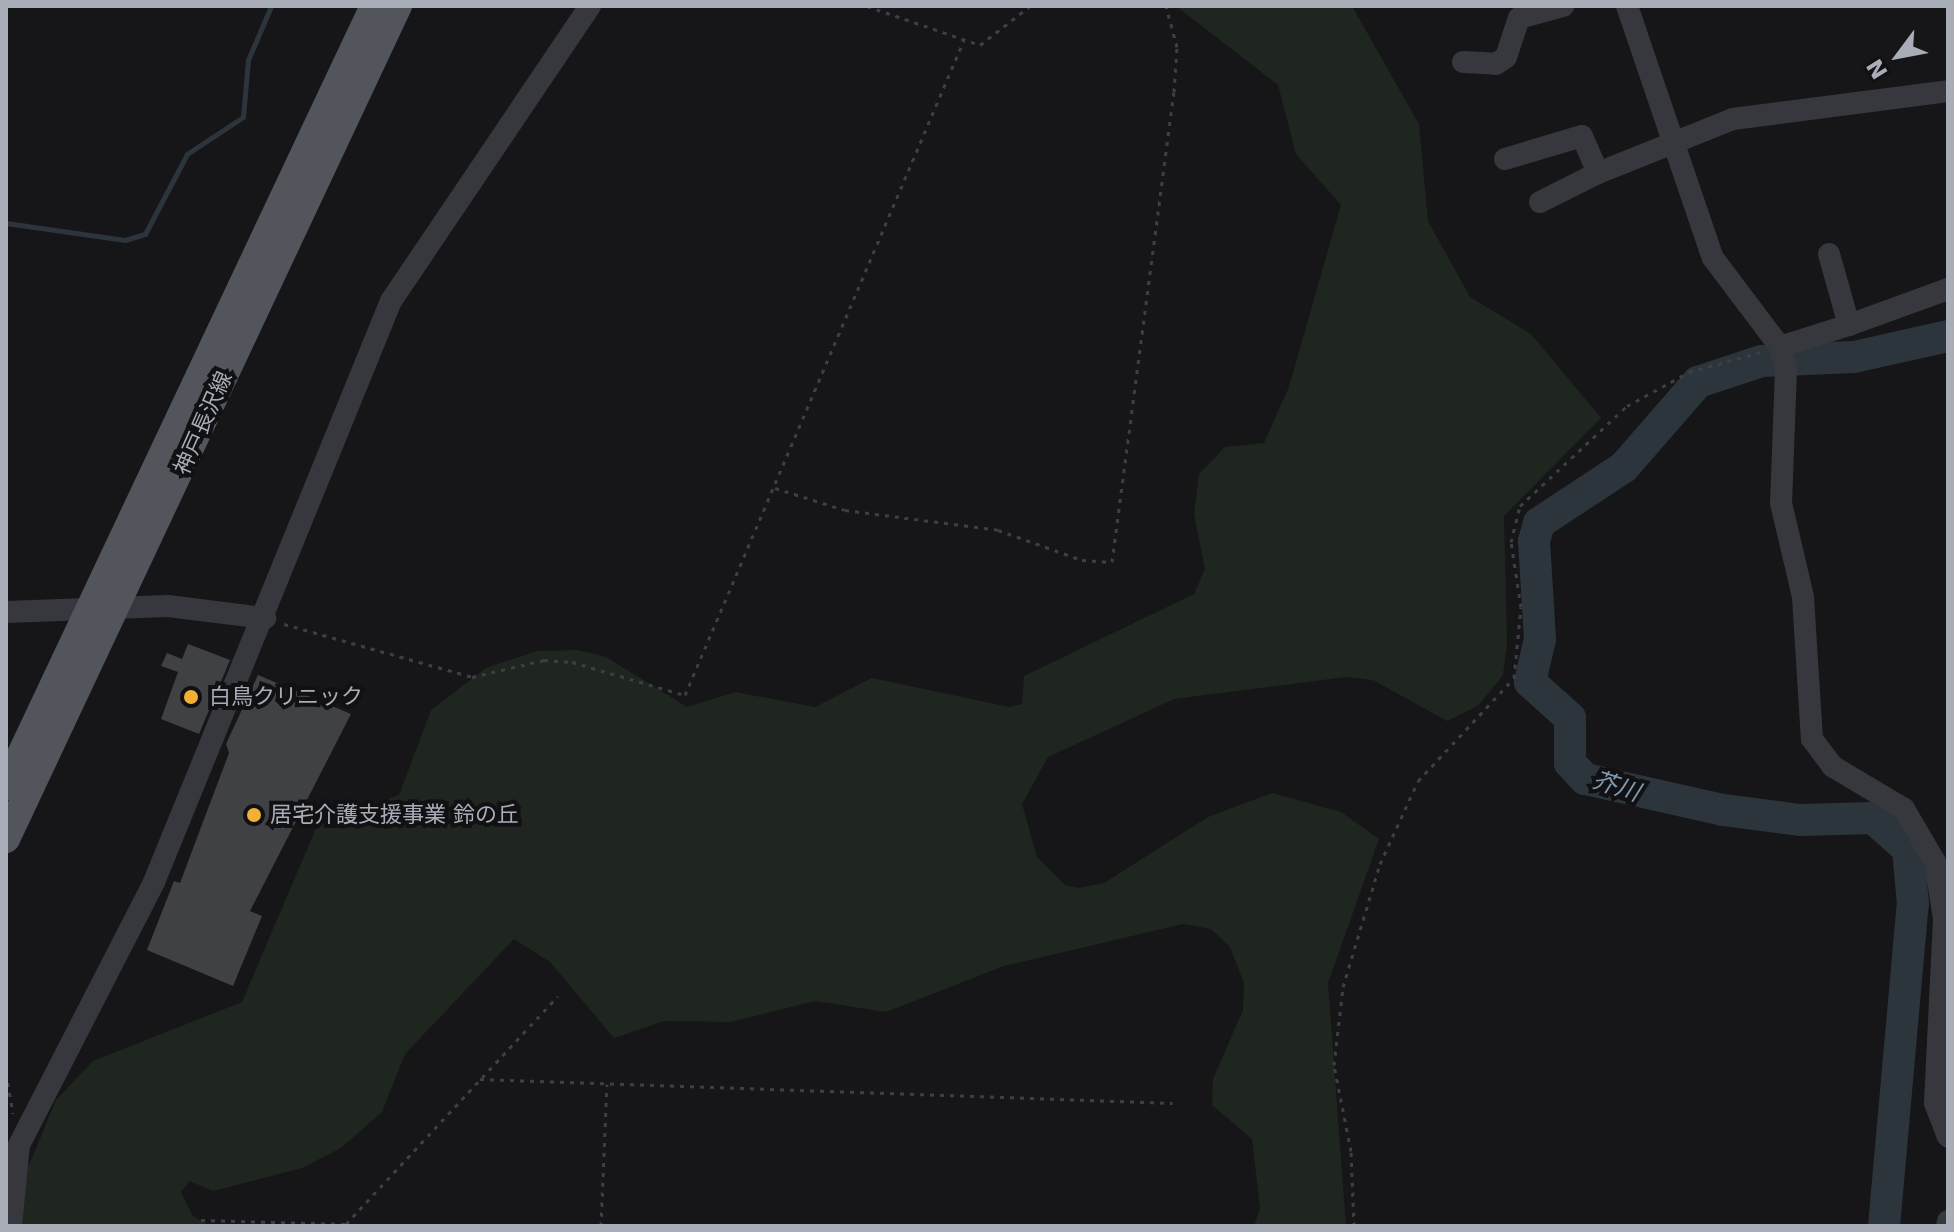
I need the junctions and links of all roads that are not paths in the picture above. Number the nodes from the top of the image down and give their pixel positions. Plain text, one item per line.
1 (374, 6) edge
2 (398, 6) edge
3 (590, 6) edge
4 (1563, 6) edge
5 (1627, 6) edge
6 (1463, 62) dead end
7 (1948, 91) edge
8 (1675, 142) junction
9 (1505, 159) dead end
10 (1598, 173) junction
11 (1540, 202) dead end
12 (1829, 254) dead end
13 (1948, 289) edge
14 (1849, 325) junction
15 (1782, 356) junction
16 (117, 607) junction
17 (85, 609) junction
18 (6, 612) edge
19 (265, 618) junction
20 (6, 786) edge
21 (6, 839) edge
22 (1948, 1137) edge
23 (11, 1226) edge

1 - 17 main road, 神戸長沢線
2 - 16 main road, 神戸長沢線
3 - 19 street
4 - 6 street
5 - 8 street
7 - 8 street
8 - 10 street
8 - 15 street
9 - 10 street
10 - 11 street
12 - 14 street
13 - 14 street
14 - 15 street
15 - 22 street
16 - 17 street
16 - 19 street
16 - 21 main road, 神戸長沢線
17 - 18 street
17 - 20 main road, 神戸長沢線
19 - 23 street

